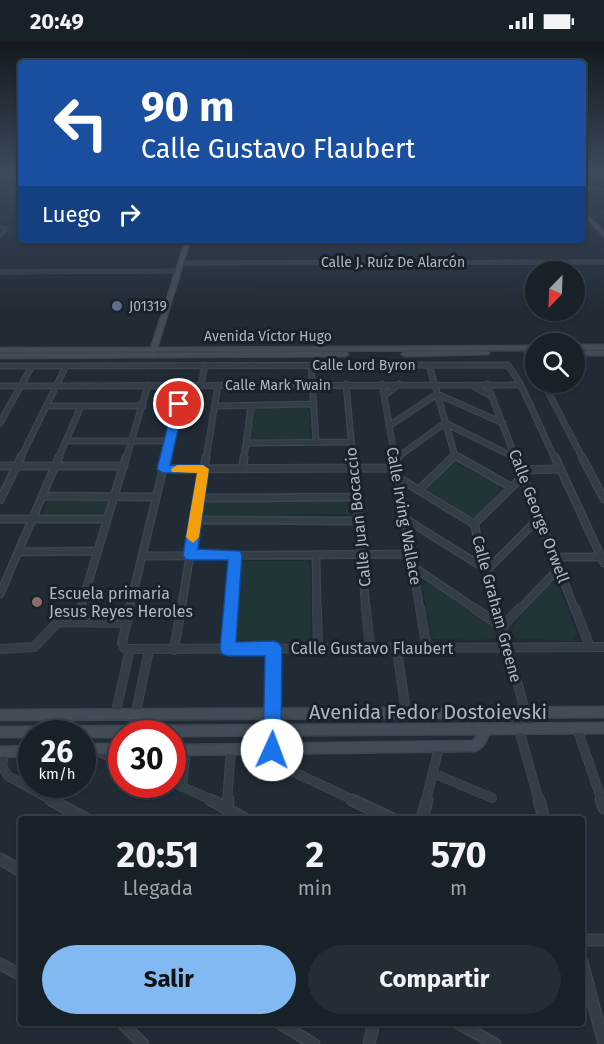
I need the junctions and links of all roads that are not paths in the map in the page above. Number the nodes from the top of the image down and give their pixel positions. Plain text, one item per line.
1 (591, 219) edge
2 (0, 227) edge
3 (604, 235) edge
4 (0, 236) edge
5 (187, 243) edge
6 (604, 262) edge
7 (181, 263) junction
8 (179, 271) junction
9 (0, 272) edge
10 (586, 347) joint
11 (604, 347) edge
12 (0, 350) edge
13 (525, 351) edge
14 (153, 352) junction
15 (585, 353) edge
16 (590, 353) junction
17 (604, 353) edge
18 (0, 356) edge
19 (205, 365) junction
20 (311, 365) junction
21 (429, 365) junction
22 (0, 366) edge
23 (32, 366) junction
24 (66, 366) junction
25 (313, 384) junction
26 (346, 384) junction
27 (382, 384) junction
28 (400, 384) junction
29 (434, 384) junction
30 (470, 384) junction
31 (488, 384) junction
32 (148, 385) junction
33 (201, 385) junction
34 (218, 385) junction
35 (521, 385) junction
36 (0, 386) edge
37 (20, 386) junction
38 (57, 386) junction
39 (183, 386) junction
40 (549, 393) edge
41 (437, 394) junction
42 (384, 396) junction
43 (492, 396) junction
44 (314, 404) junction
45 (47, 406) junction
46 (81, 406) junction
47 (142, 406) junction
48 (215, 406) junction
49 (251, 406) junction
50 (0, 423) edge
51 (446, 423) junction
52 (502, 423) junction
53 (389, 426) junction
54 (66, 441) junction
55 (132, 441) junction
56 (170, 441) junction
57 (316, 442) junction
58 (351, 442) junction
59 (246, 443) junction
60 (454, 456) junction
61 (516, 459) junction
62 (394, 460) junction
63 (0, 466) edge
64 (17, 466) junction
65 (54, 466) junction
66 (124, 466) junction
67 (353, 468) junction
68 (396, 468) junction
69 (163, 469) junction
70 (203, 469) junction
71 (243, 469) junction
72 (560, 470) junction
73 (522, 473) junction
74 (397, 477) junction
75 (511, 487) junction
76 (420, 489) junction
77 (42, 496) junction
78 (114, 496) junction
79 (156, 497) junction
80 (355, 497) junction
81 (199, 498) junction
82 (604, 499) edge
83 (0, 500) edge
84 (404, 518) junction
85 (539, 518) junction
86 (0, 519) edge
87 (32, 519) junction
88 (107, 519) junction
89 (195, 520) junction
90 (358, 521) junction
91 (474, 524) junction
92 (18, 552) junction
93 (96, 552) junction
94 (190, 555) junction
95 (235, 555) junction
96 (316, 555) junction
97 (363, 555) junction
98 (410, 555) junction
99 (144, 556) junction
100 (555, 557) junction
101 (603, 560) edge
102 (412, 566) junction
103 (559, 568) junction
104 (487, 570) junction
105 (0, 594) edge
106 (77, 621) junction
107 (126, 623) junction
108 (502, 627) junction
109 (590, 647) junction
110 (604, 647) edge
111 (274, 648) junction
112 (318, 648) junction
113 (427, 648) junction
114 (0, 649) edge
115 (228, 649) junction
116 (370, 649) junction
117 (397, 649) junction
118 (508, 649) junction
119 (130, 650) junction
120 (149, 650) junction
121 (174, 650) junction
122 (520, 712) junction
123 (604, 712) edge
124 (406, 713) junction
125 (273, 714) junction
126 (0, 715) edge
127 (115, 715) junction
128 (136, 715) junction
129 (135, 720) edge
130 (577, 728) junction
131 (604, 728) edge
132 (486, 729) junction
133 (525, 729) junction
134 (273, 730) junction
135 (108, 731) edge
136 (186, 731) edge
137 (0, 732) edge
138 (439, 747) junction
139 (186, 750) edge
140 (231, 750) junction
141 (272, 750) junction
142 (18, 751) edge
143 (2, 752) edge
144 (433, 773) junction
145 (186, 787) edge
146 (492, 798) dead end
147 (227, 808) junction
148 (604, 808) edge
149 (81, 816) edge
150 (240, 816) edge
151 (386, 816) edge
152 (423, 816) edge
153 (542, 816) edge
154 (0, 859) edge
155 (18, 869) edge
156 (585, 940) edge
157 (604, 940) edge
158 (0, 964) edge
159 (585, 973) edge
160 (18, 974) edge
161 (125, 1026) edge
162 (284, 1026) edge
163 (373, 1026) edge
164 (463, 1026) edge
165 (143, 1044) edge
166 (314, 1044) edge
167 (369, 1044) edge
168 (495, 1044) edge
169 (604, 1044) edge

1 - 3 street
2 - 4 street
5 - 7 street
6 - 7 street, Calle J. Ruíz De Alarcón
7 - 8 street
8 - 9 street
8 - 14 street
10 - 11 street
10 - 16 street
12 - 14 street, Avenida Víctor Hugo
13 - 14 street, Avenida Víctor Hugo
14 - 18 street, Avenida Víctor Hugo
15 - 16 street
16 - 17 street
19 - 20 street, Calle Lord Byron
19 - 24 street, Calle Lord Byron
19 - 33 street
20 - 21 street, Calle Lord Byron
20 - 25 street
21 - 29 street
21 - 35 street, Calle Lord Byron
22 - 23 street, Calle Lord Byron
23 - 24 street, Calle Lord Byron
23 - 37 street
24 - 38 street
25 - 26 street, Calle Mark Twain
25 - 34 street, Calle Mark Twain
25 - 44 street
26 - 27 street, Calle Mark Twain
26 - 58 street, Calle Juan Bocaccio
27 - 28 street, Calle Mark Twain
27 - 42 street, Calle Irving Wallace
28 - 29 street, Calle Mark Twain
28 - 42 street
29 - 30 street, Calle Mark Twain
29 - 41 street
30 - 31 street, Calle Mark Twain
30 - 43 street
31 - 35 street, Calle Mark Twain
31 - 43 street, Calle George Orwell
32 - 38 street, Calle Mark Twain
32 - 39 street, Calle Mark Twain
32 - 47 street
33 - 34 street, Calle Mark Twain
33 - 39 street, Calle Mark Twain
34 - 48 street
35 - 72 street, Calle Lord Byron
36 - 37 street, Calle Mark Twain
37 - 38 street, Calle Mark Twain
37 - 50 street
38 - 45 street
39 - 56 street
40 - 82 street
41 - 51 street
41 - 52 street
41 - 53 street
42 - 53 street, Calle Irving Wallace
43 - 52 street, Calle George Orwell
44 - 49 street
44 - 57 street
45 - 46 street
45 - 64 street
46 - 47 street
46 - 54 street
47 - 55 street
48 - 49 street
48 - 70 street
49 - 59 street
51 - 60 street
51 - 61 street
51 - 62 street
52 - 61 street, Calle George Orwell
53 - 62 street, Calle Irving Wallace
54 - 55 street
54 - 65 street
55 - 56 street
55 - 66 street
56 - 69 street
57 - 58 street
57 - 59 street
58 - 67 street, Calle Juan Bocaccio
59 - 71 street
60 - 75 street
60 - 76 street
61 - 73 street, Calle George Orwell
62 - 68 street, Calle Irving Wallace
63 - 64 street
64 - 65 street
64 - 83 street
65 - 66 street
65 - 77 street
66 - 78 street
67 - 68 street
67 - 71 street
67 - 80 street, Calle Juan Bocaccio
68 - 74 street, Calle Irving Wallace
69 - 70 street
69 - 79 street
70 - 71 street
70 - 81 street
72 - 73 street
72 - 101 street, Calle Lord Byron
73 - 75 street, Calle Graham Greene
73 - 85 street, Calle George Orwell
74 - 76 street, Calle Graham Greene
74 - 84 street, Calle Irving Wallace
75 - 91 street, Calle Graham Greene
76 - 91 street, Calle Graham Greene
77 - 78 street
77 - 87 street
78 - 79 street
78 - 88 street
79 - 99 street
80 - 81 street
80 - 90 street, Calle Juan Bocaccio
81 - 89 street
84 - 98 street, Calle Irving Wallace
84 - 104 street
85 - 100 street, Calle George Orwell
85 - 104 street
86 - 87 street
87 - 88 street
87 - 92 street
88 - 93 street
89 - 90 street
89 - 94 street
90 - 97 street, Calle Juan Bocaccio
91 - 104 street, Calle Graham Greene
92 - 93 street
92 - 105 street
93 - 106 street
94 - 95 street
94 - 99 street
94 - 121 street
95 - 96 street
95 - 115 street
96 - 97 street
96 - 112 street
97 - 98 street
97 - 116 street, Calle Juan Bocaccio
98 - 102 street, Calle Irving Wallace
99 - 107 street
100 - 101 street
100 - 103 street, Calle George Orwell
102 - 108 street
102 - 113 street, Calle Irving Wallace
103 - 108 street
103 - 109 street, Calle George Orwell
104 - 108 street, Calle Graham Greene
106 - 107 street
106 - 114 street
107 - 119 street
108 - 118 street, Calle Graham Greene
109 - 110 street, Calle Gustavo Flaubert
109 - 118 street, Calle Gustavo Flaubert
111 - 112 street, Calle Gustavo Flaubert
111 - 115 street, Calle Gustavo Flaubert
111 - 125 street
112 - 116 street, Calle Gustavo Flaubert
113 - 117 street, Calle Gustavo Flaubert
113 - 118 street, Calle Gustavo Flaubert
115 - 121 street, Calle Gustavo Flaubert
116 - 117 street, Calle Gustavo Flaubert
117 - 124 street
118 - 122 street, Calle Graham Greene
119 - 120 street, Calle Gustavo Flaubert
119 - 127 street
120 - 121 street, Calle Gustavo Flaubert
120 - 128 street
122 - 123 street, Avenida Fedor Dostoievski
122 - 124 street, Avenida Fedor Dostoievski
122 - 133 street, Calle Graham Greene
124 - 125 street, Avenida Fedor Dostoievski
125 - 128 street, Avenida Fedor Dostoievski
125 - 134 street
126 - 127 street, Avenida Fedor Dostoievski
127 - 128 street, Avenida Fedor Dostoievski
128 - 129 street
130 - 131 street, Avenida Fedor Dostoievski
130 - 133 street, Avenida Fedor Dostoievski
130 - 148 street
132 - 133 street, Avenida Fedor Dostoievski
132 - 134 street, Avenida Fedor Dostoievski
132 - 138 street
133 - 153 street, Calle Graham Greene
134 - 136 street, Avenida Fedor Dostoievski
134 - 141 street
135 - 137 street, Avenida Fedor Dostoievski
138 - 141 street
138 - 144 street
139 - 140 street
140 - 141 street
140 - 147 street
141 - 151 street
142 - 143 street
143 - 149 street
144 - 146 street
144 - 152 street
145 - 147 street
147 - 150 street
154 - 155 street
156 - 157 street
158 - 160 street
159 - 169 street
161 - 165 street
162 - 166 street
163 - 167 street
164 - 168 street

